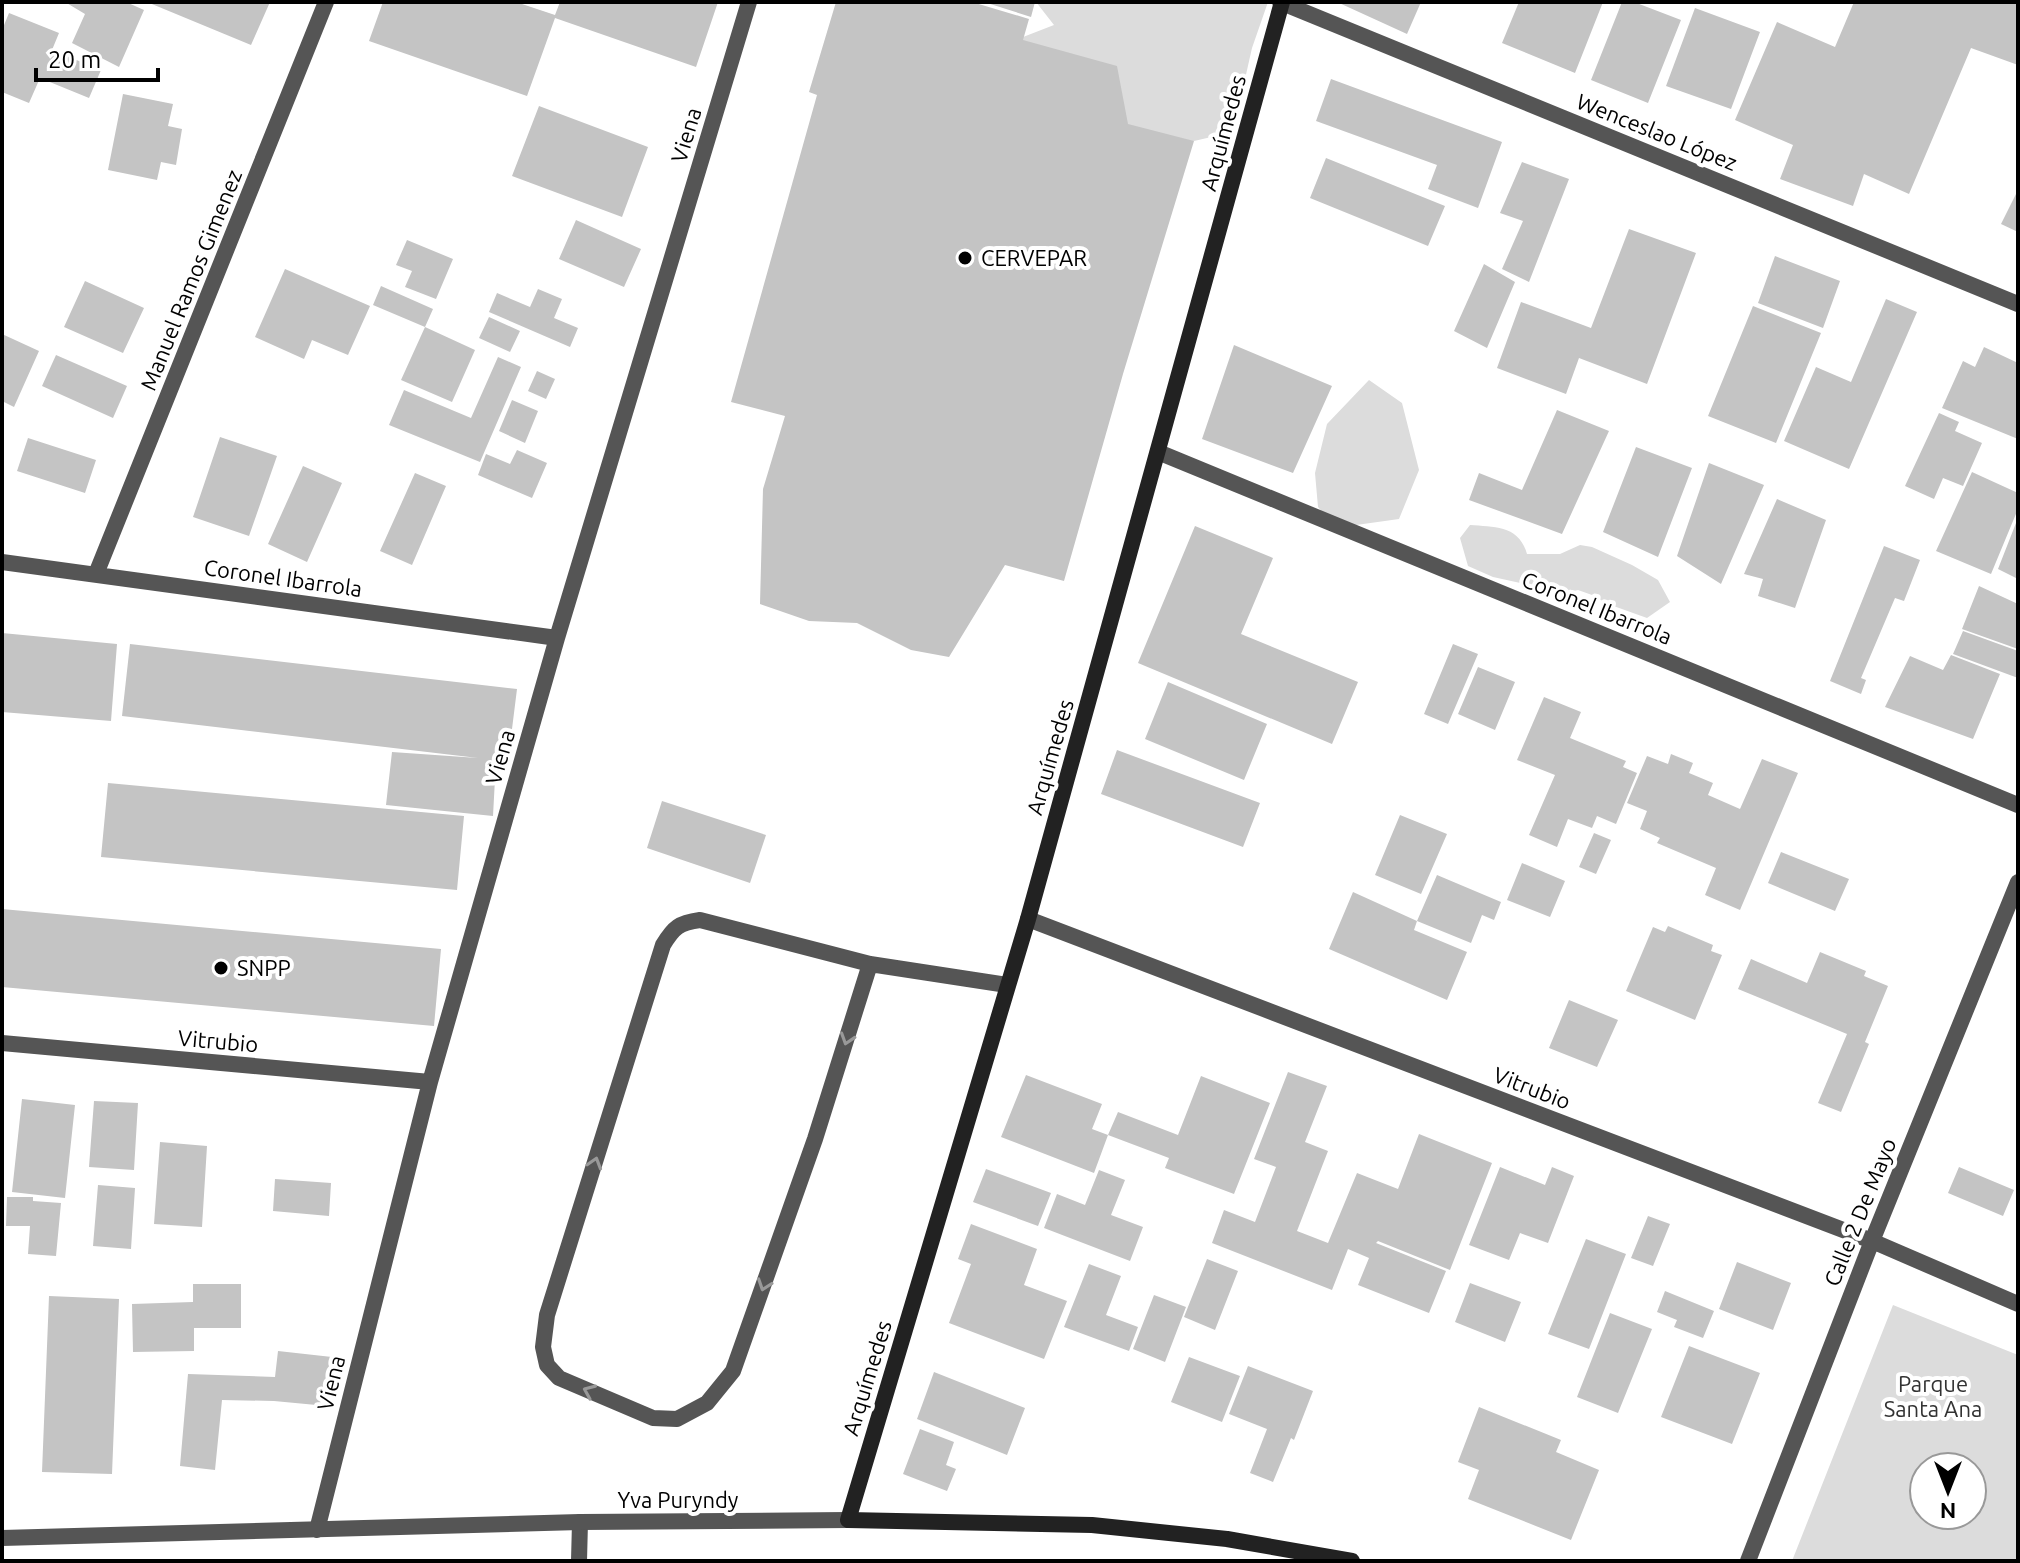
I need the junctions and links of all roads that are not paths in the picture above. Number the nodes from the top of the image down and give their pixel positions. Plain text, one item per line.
1 (326, 2) edge
2 (749, 2) edge
3 (1281, 2) edge
4 (2018, 304) edge
5 (1158, 452) junction
6 (2, 562) edge
7 (96, 574) junction
8 (557, 638) junction
9 (2018, 805) edge
10 (2018, 882) edge
11 (1028, 919) junction
12 (870, 964) junction
13 (1007, 985) junction
14 (2, 1043) edge
15 (430, 1082) junction
16 (1872, 1241) junction
17 (2018, 1304) edge
18 (848, 1520) junction
19 (580, 1522) junction
20 (317, 1530) junction
21 (2, 1538) edge
22 (579, 1561) edge
23 (1352, 1561) edge
24 (1748, 1561) edge

1 - 7 street, Manuel Ramos Gimenez
2 - 8 street, Viena
3 - 4 street, Wenceslao López
3 - 5 main road, Arquímedes
5 - 9 street, Coronel Ibarrola
5 - 11 main road, Arquímedes
6 - 7 street, Coronel Ibarrola
7 - 8 street, Coronel Ibarrola
8 - 15 street, Viena
10 - 16 street, Calle 2 De Mayo
11 - 13 main road, Arquímedes
11 - 16 street, Vitrubio
12 -> 12 street
12 - 13 street
13 - 18 main road, Arquímedes
14 - 15 street, Vitrubio
15 - 20 street, Viena
16 - 17 street, Vitrubio
16 - 24 street, Calle 2 De Mayo
18 - 19 street, Yva Puryndy
18 - 23 main road, Yva Puryndy
19 - 20 street, Yva Puryndy
19 - 22 street
20 - 21 street, Yva Puryndy

